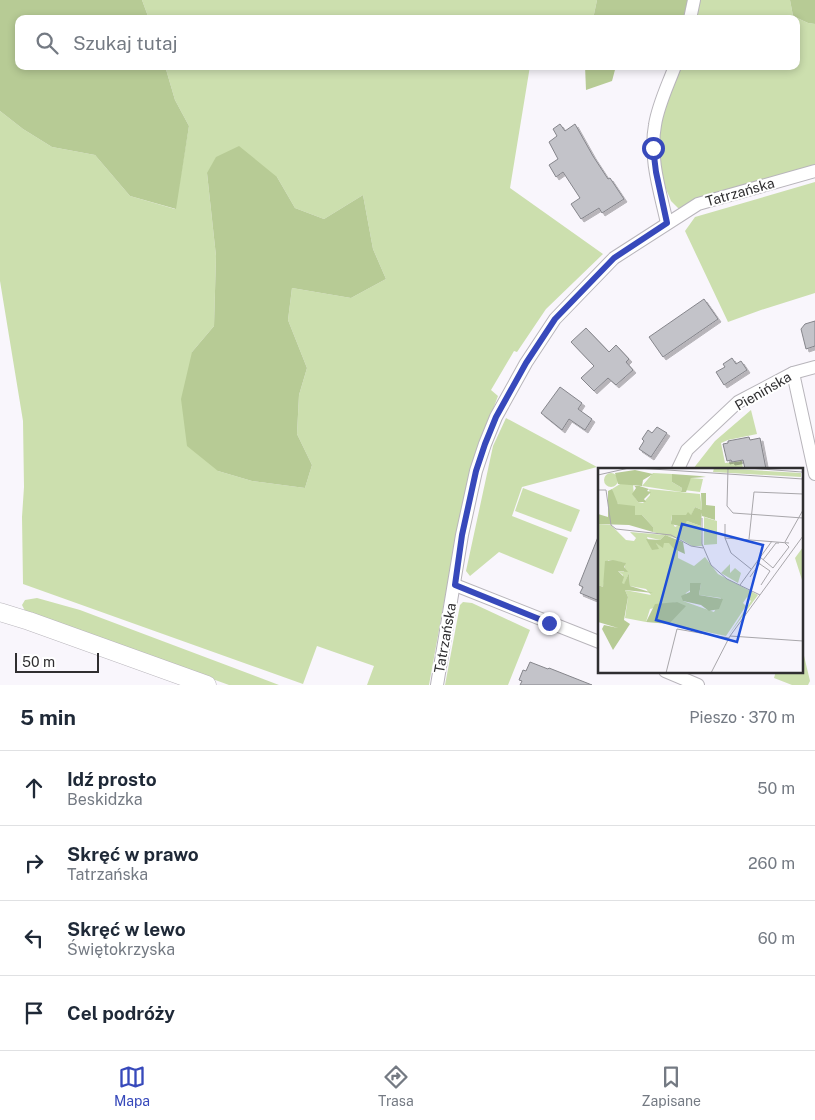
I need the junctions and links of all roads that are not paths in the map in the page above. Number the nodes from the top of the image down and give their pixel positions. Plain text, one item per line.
1 (694, 0) edge
2 (691, 15) edge
3 (674, 70) edge
4 (815, 171) edge
5 (667, 223) junction
6 (815, 367) edge
7 (793, 373) junction
8 (678, 468) edge
9 (815, 474) edge
10 (455, 585) junction
11 (0, 612) edge
12 (598, 642) edge
13 (667, 672) edge
14 (207, 685) edge
15 (437, 685) edge
16 (698, 685) edge

1 - 2 street
3 - 5 street
4 - 5 street, Tatrzańska
5 - 10 street, Tatrzańska
6 - 7 street, Pienińska
7 - 8 street, Pienińska
7 - 9 street
10 - 12 street
10 - 15 street, Tatrzańska
11 - 14 main road
13 - 16 street

